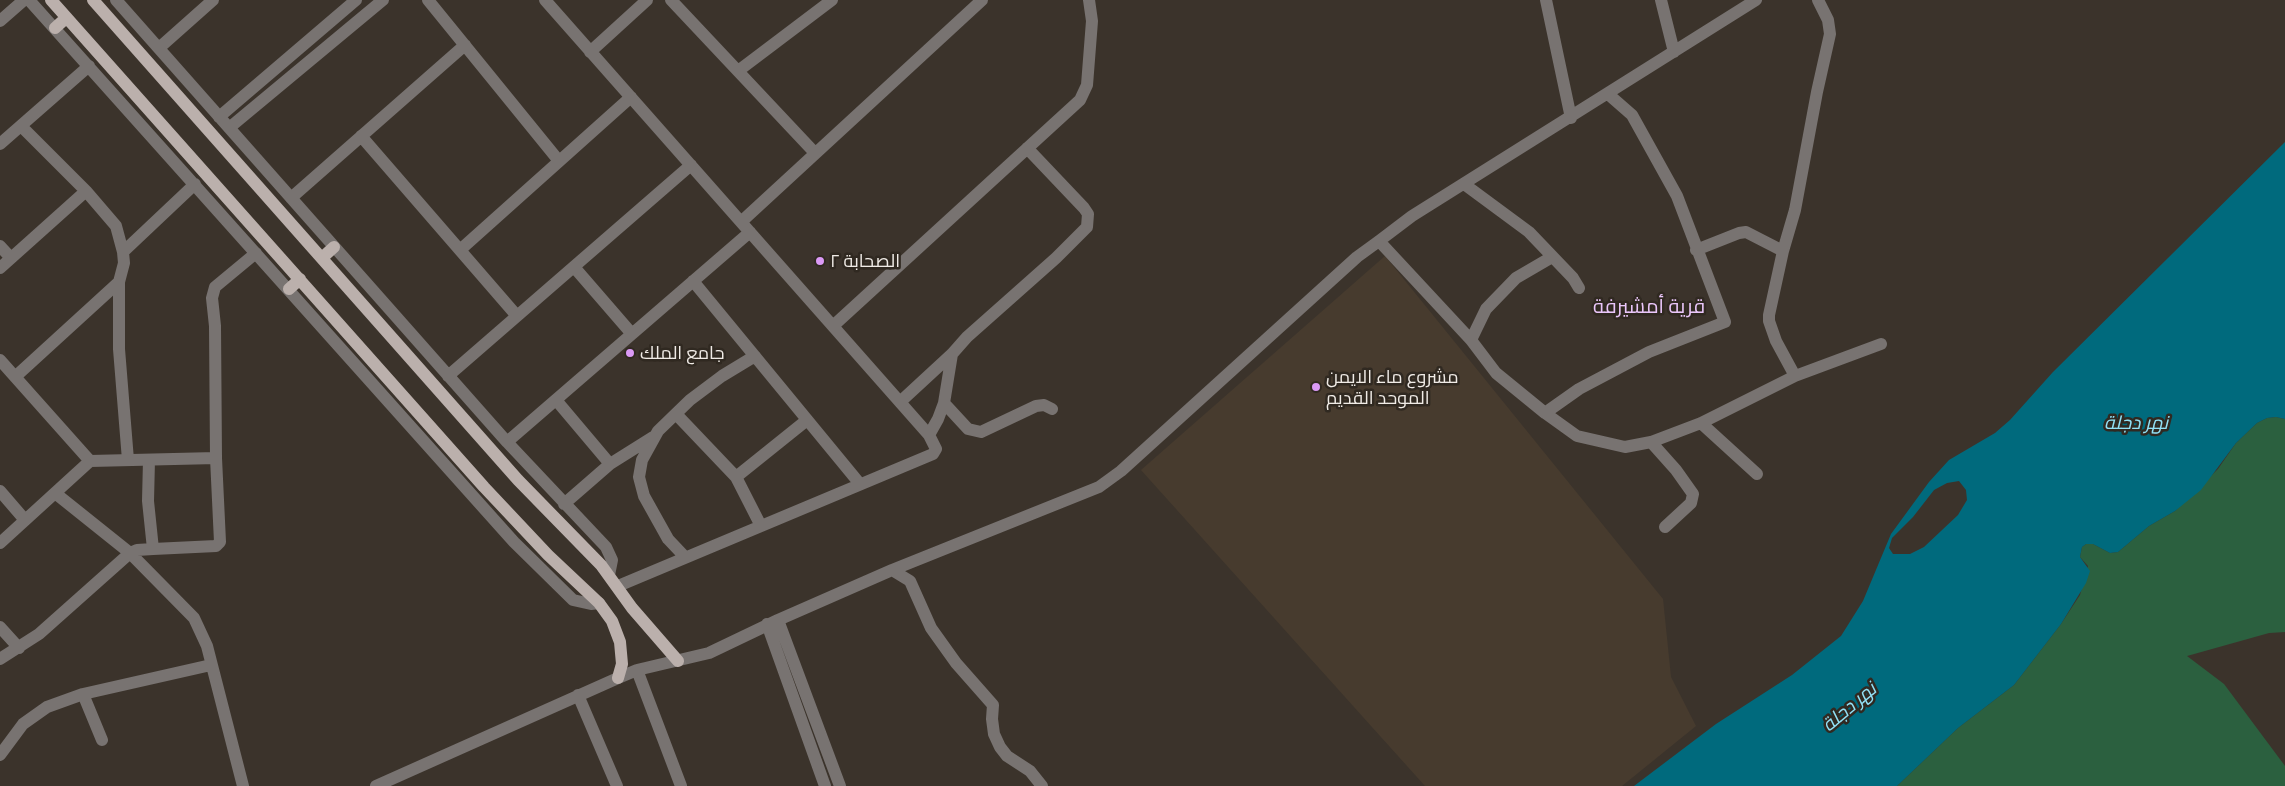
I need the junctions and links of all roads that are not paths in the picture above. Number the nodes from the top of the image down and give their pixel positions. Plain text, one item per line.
1 (24, 0) edge
2 (29, 0) edge
3 (51, 0) edge
4 (93, 0) edge
5 (116, 0) edge
6 (213, 0) edge
7 (356, 0) edge
8 (383, 0) edge
9 (428, 0) edge
10 (545, 0) edge
11 (647, 0) edge
12 (671, 0) edge
13 (832, 0) edge
14 (982, 0) edge
15 (1089, 0) edge
16 (1546, 0) edge
17 (1661, 0) edge
18 (1756, 0) edge
19 (1818, 0) edge
20 (1739, 5) edge
21 (66, 18) junction
22 (0, 21) edge
23 (55, 28) junction
24 (465, 45) junction
25 (159, 48) junction
26 (590, 52) junction
27 (1674, 52) junction
28 (89, 66) junction
29 (738, 71) junction
30 (1608, 94) junction
31 (631, 97) junction
32 (219, 117) junction
33 (1571, 118) junction
34 (21, 126) junction
35 (229, 128) junction
36 (361, 136) junction
37 (0, 144) edge
38 (1027, 148) junction
39 (815, 153) junction
40 (559, 161) junction
41 (691, 165) junction
42 (195, 184) junction
43 (1464, 184) junction
44 (86, 191) junction
45 (291, 198) junction
46 (740, 222) junction
47 (750, 232) junction
48 (1379, 241) junction
49 (0, 246) edge
50 (334, 247) junction
51 (460, 250) junction
52 (1696, 250) junction
53 (1783, 251) junction
54 (124, 252) junction
55 (256, 253) junction
56 (322, 257) junction
57 (1552, 257) junction
58 (11, 258) junction
59 (574, 267) junction
60 (0, 268) edge
61 (300, 279) junction
62 (693, 281) junction
63 (120, 282) junction
64 (1578, 288) dead end
65 (289, 289) junction
66 (517, 316) junction
67 (833, 326) junction
68 (632, 334) junction
69 (1471, 340) junction
70 (1881, 344) dead end
71 (952, 354) junction
72 (755, 356) junction
73 (0, 360) edge
74 (448, 376) junction
75 (1795, 376) junction
76 (15, 377) junction
77 (556, 400) junction
78 (900, 402) junction
79 (944, 404) junction
80 (1052, 409) dead end
81 (1545, 413) junction
82 (676, 414) junction
83 (807, 420) junction
84 (1701, 423) junction
85 (929, 435) junction
86 (653, 437) junction
87 (507, 442) junction
88 (1651, 442) junction
89 (216, 458) junction
90 (128, 460) junction
91 (149, 460) junction
92 (90, 461) junction
93 (610, 464) junction
94 (1756, 474) dead end
95 (736, 477) junction
96 (860, 484) junction
97 (0, 491) edge
98 (56, 493) junction
99 (564, 504) junction
100 (25, 520) junction
101 (761, 526) junction
102 (1665, 527) dead end
103 (0, 543) edge
104 (153, 549) junction
105 (130, 553) junction
106 (684, 557) junction
107 (892, 570) junction
108 (609, 575) junction
109 (618, 586) junction
110 (600, 603) junction
111 (632, 608) junction
112 (612, 621) junction
113 (772, 622) junction
114 (0, 627) edge
115 (19, 648) junction
116 (0, 659) edge
117 (678, 661) junction
118 (211, 665) junction
119 (637, 670) junction
120 (618, 678) junction
121 (83, 694) junction
122 (578, 695) junction
123 (102, 740) dead end
124 (0, 754) edge
125 (243, 786) edge
126 (376, 786) edge
127 (617, 786) edge
128 (681, 786) edge
129 (825, 786) edge
130 (840, 786) edge
131 (1042, 786) edge

1 - 22 street
2 - 23 street
3 - 21 main road
4 - 56 main road
5 - 25 street
6 - 25 street
7 - 32 street
8 - 35 street
9 - 24 street
10 - 26 street
11 - 26 street
12 - 29 street
13 - 29 street
14 - 39 street
15 - 38 street
16 - 33 street
17 - 27 street
18 - 20 street
19 - 53 street
20 - 27 street
21 - 23 main road
21 - 61 main road
23 - 28 street
24 - 36 street
24 - 40 street
25 - 32 street
26 - 31 street
27 - 30 street
28 - 34 street
28 - 42 street
29 - 39 street
30 - 33 street
30 - 52 street
31 - 40 street
31 - 41 street
32 - 35 street
33 - 43 street
34 - 37 street
34 - 44 street
35 - 45 street
36 - 45 street
36 - 51 street
38 - 67 street
38 - 71 street
39 - 46 street
40 - 51 street
41 - 46 street
41 - 59 street
42 - 54 street
42 - 55 street
43 - 48 street
43 - 57 street
44 - 54 street
44 - 58 street
45 - 50 street
46 - 47 street
47 - 62 street
47 - 67 street
48 - 69 street
48 - 107 street
49 - 58 street
50 - 56 main road
50 - 74 street
51 - 66 street
52 - 53 street
52 - 81 street
53 - 75 street
54 - 63 street
55 - 65 street
55 - 89 street
56 - 108 main road
57 - 64 street
57 - 69 street
58 - 60 street
59 - 66 street
59 - 68 street
61 - 65 main road
61 - 110 main road
62 - 68 street
62 - 72 street
63 - 76 street
63 - 90 street
65 - 110 street
66 - 74 street
67 - 78 street
68 - 77 street
69 - 81 street
70 - 75 street
71 - 78 street
71 - 79 street
72 - 82 street
72 - 83 street
73 - 76 street
74 - 87 street
75 - 84 street
76 - 92 street
77 - 87 street
77 - 93 street
78 - 85 street
79 - 80 street
79 - 85 street
81 - 88 street
82 - 86 street
82 - 95 street
83 - 95 street
83 - 96 street
84 - 88 street
84 - 94 street
85 - 96 street
86 - 93 street
86 - 106 street
87 - 99 street
88 - 102 street
89 - 91 street
89 - 104 street
90 - 91 street
90 - 92 street
91 - 104 street
92 - 98 street
93 - 99 street
95 - 101 street
96 - 101 street
97 - 100 street
98 - 100 street
98 - 105 street
99 - 108 street
100 - 103 street
101 - 106 street
104 - 105 street
105 - 115 street
105 - 118 street
106 - 109 street
107 - 113 street
107 - 131 street
108 - 109 main road
109 - 111 main road
110 - 112 main road
111 - 112 main road
111 - 117 main road
112 - 120 main road
113 - 117 street
113 - 129 street
113 - 130 street
114 - 115 street
115 - 116 street
117 - 119 street
118 - 121 street
118 - 125 street
119 - 120 street
119 - 128 street
120 - 122 street
121 - 123 street
121 - 124 street
122 - 126 street
122 - 127 street

